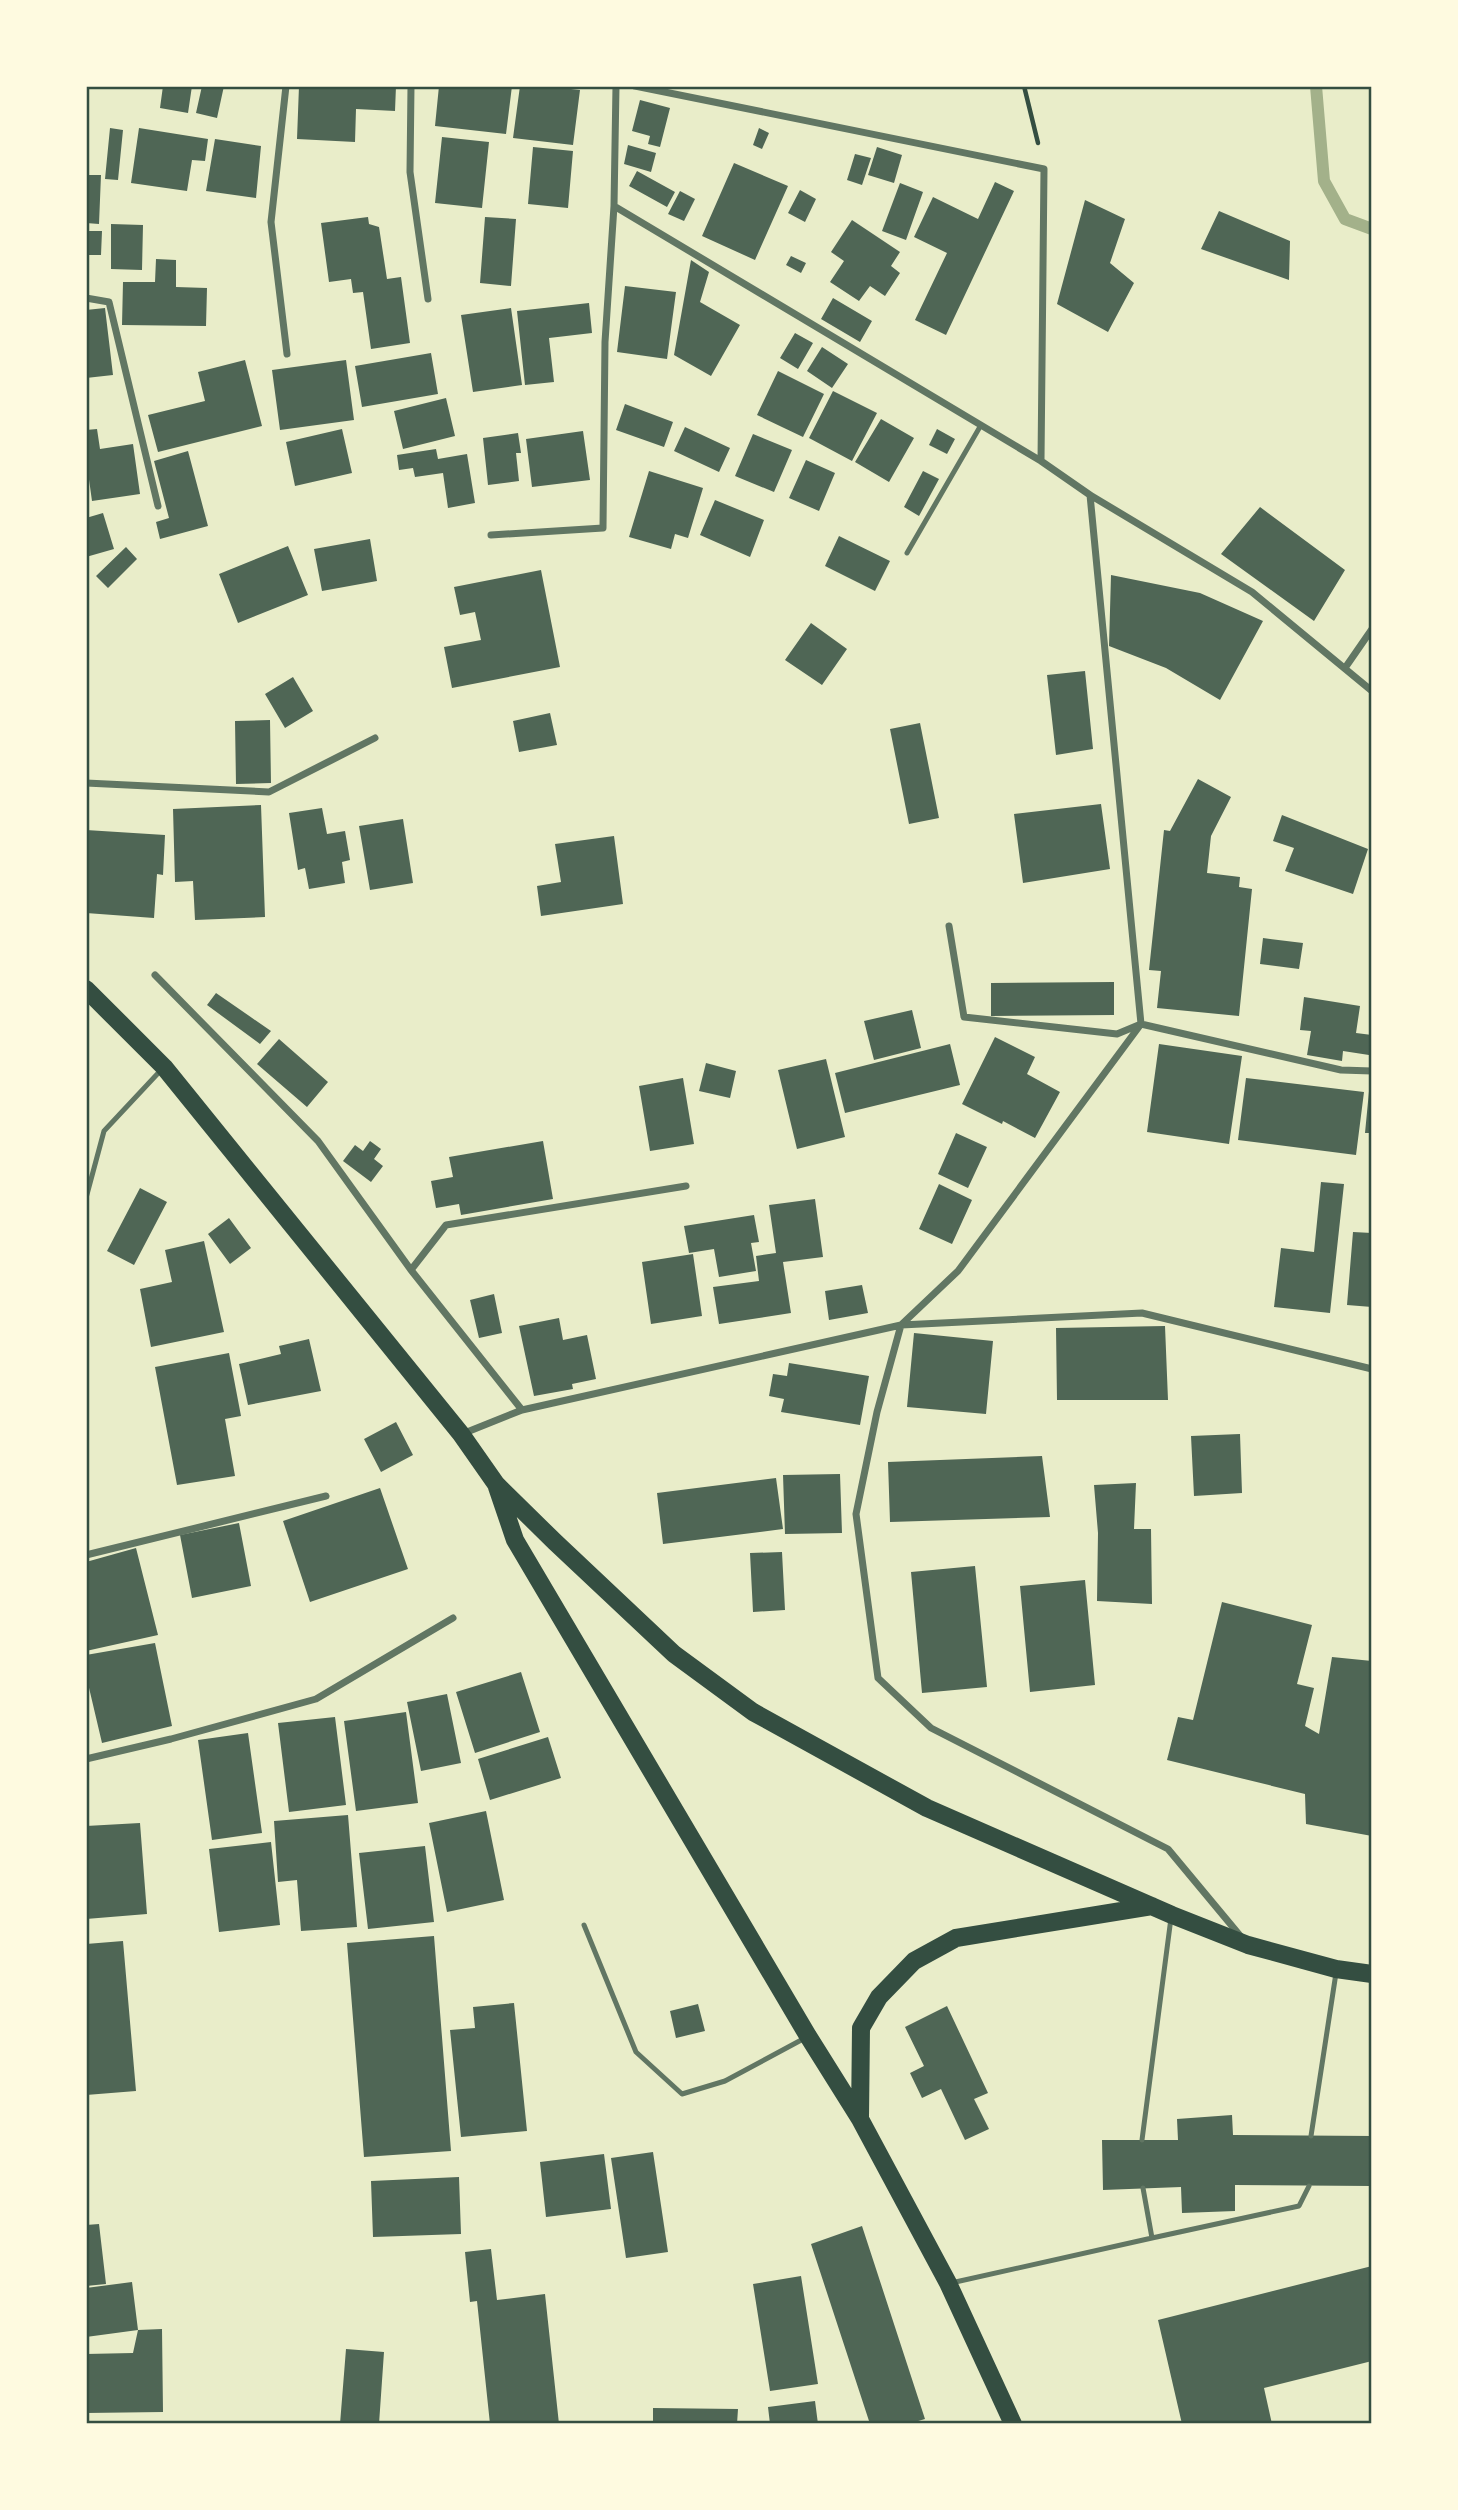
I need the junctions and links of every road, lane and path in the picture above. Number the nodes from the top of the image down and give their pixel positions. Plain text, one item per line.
1 (286, 86) edge
2 (411, 86) edge
3 (616, 86) edge
4 (635, 86) edge
5 (1024, 86) edge
6 (1044, 169) junction
7 (614, 206) junction
8 (86, 298) edge
9 (428, 299) dead end
10 (287, 354) dead end
11 (981, 425) junction
12 (1041, 461) junction
13 (1090, 495) junction
14 (158, 506) dead end
15 (491, 535) dead end
16 (907, 553) dead end
17 (1372, 629) edge
18 (1345, 668) junction
19 (1372, 691) edge
20 (375, 738) dead end
21 (86, 783) edge
22 (949, 926) dead end
23 (155, 975) dead end
24 (86, 989) edge
25 (1141, 1024) junction
26 (164, 1067) junction
27 (1372, 1071) edge
28 (686, 1186) dead end
29 (86, 1198) edge
30 (411, 1270) junction
31 (901, 1325) junction
32 (1372, 1369) edge
33 (522, 1410) junction
34 (461, 1434) junction
35 (496, 1484) junction
36 (326, 1496) dead end
37 (86, 1555) edge
38 (453, 1618) dead end
39 (86, 1759) edge
40 (1152, 1906) junction
41 (1172, 1915) junction
42 (584, 1925) dead end
43 (1248, 1945) junction
44 (1336, 1969) junction
45 (1372, 1974) edge
46 (807, 2036) junction
47 (860, 2119) junction
48 (1311, 2136) dead end
49 (1142, 2140) dead end
50 (1309, 2186) dead end
51 (1143, 2188) dead end
52 (1152, 2238) junction
53 (948, 2283) junction
54 (1013, 2424) edge

1 - 10 street
2 - 9 street
3 - 7 street
4 - 6 street
5 - 6 path
6 - 12 street
7 - 11 street
7 - 15 street
8 - 14 street
11 - 12 street
11 - 16 lane
12 - 13 street
13 - 18 street
13 - 25 street
17 - 18 street
18 - 19 street
20 - 21 street
22 - 25 street
23 - 30 street
24 - 26 main road
25 - 27 street
25 - 31 street
26 - 29 lane
26 - 34 main road
28 - 30 street
30 - 33 street
31 - 32 street
31 - 33 street
31 - 43 street
33 - 34 street
34 - 35 main road
35 - 40 main road
35 - 46 main road
36 - 37 street
38 - 39 street
40 - 41 main road
40 - 47 main road
41 - 43 main road
41 - 49 lane
42 - 46 lane
43 - 44 main road
44 - 45 main road
44 - 48 lane
46 - 47 main road
47 - 53 main road
50 - 52 lane
51 - 52 lane
52 - 53 lane
53 - 54 main road

